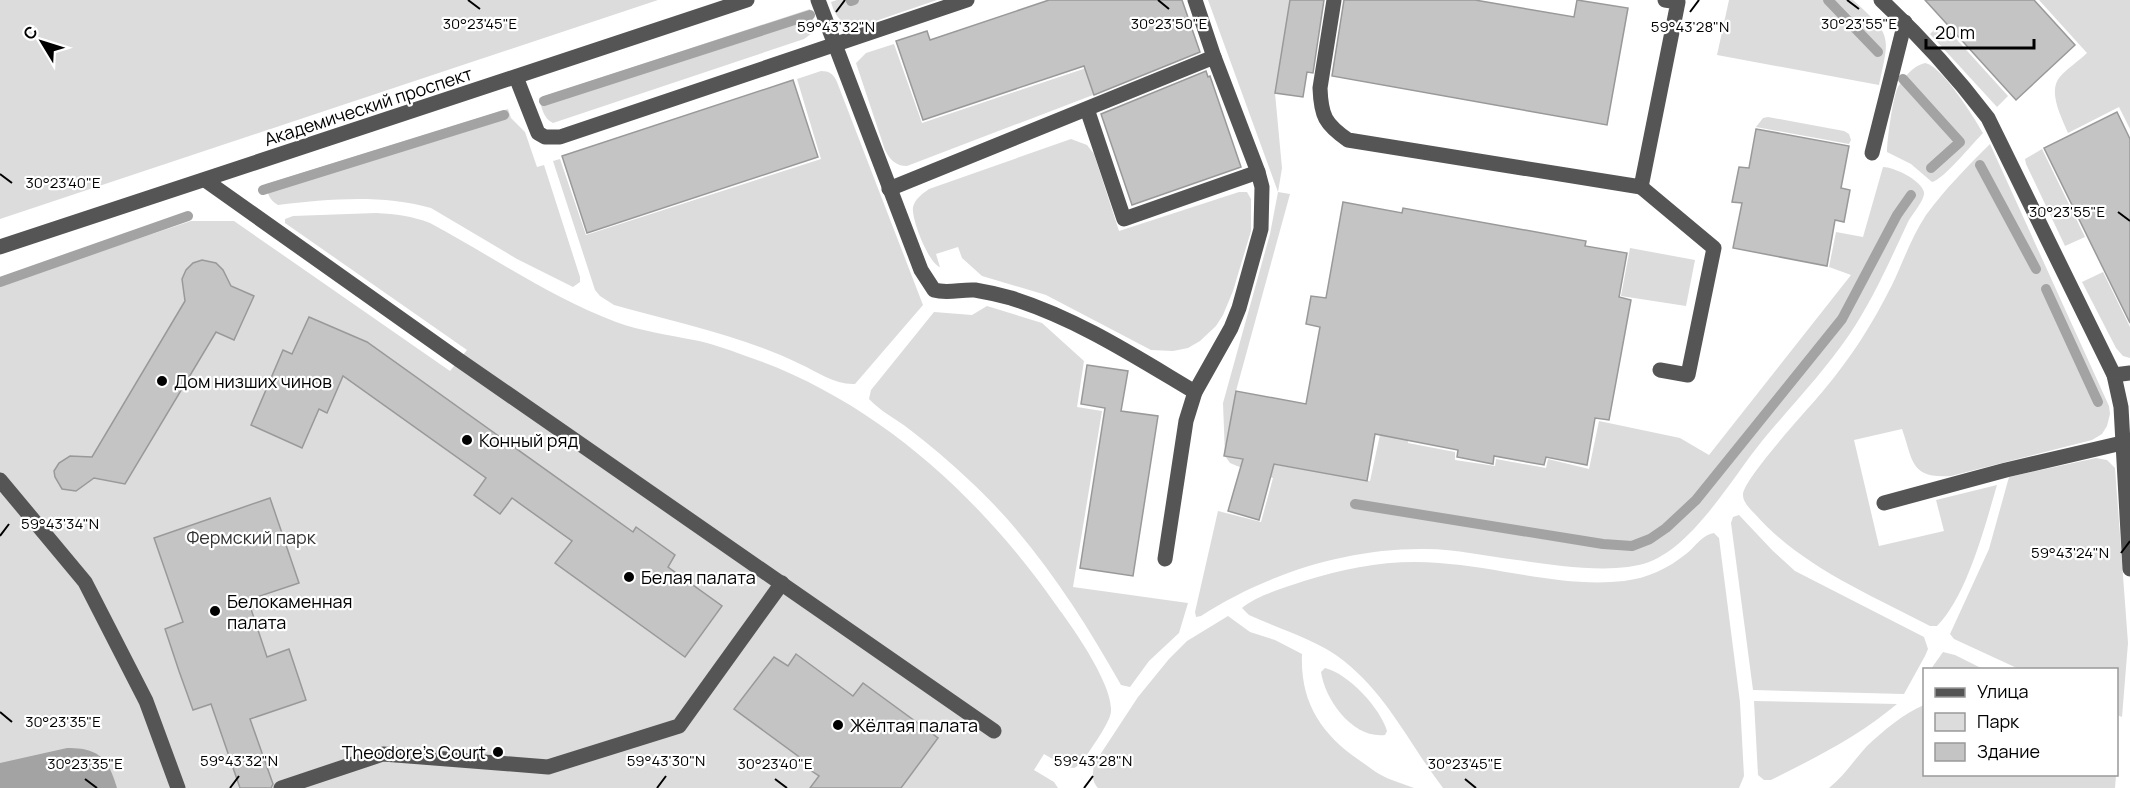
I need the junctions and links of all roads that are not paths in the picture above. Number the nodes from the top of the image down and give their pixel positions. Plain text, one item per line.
1 (747, 0) edge
2 (818, 0) edge
3 (967, 0) edge
4 (1195, 0) edge
5 (1334, 0) edge
6 (1665, 0) edge
7 (1881, 0) edge
8 (1905, 22) junction
9 (834, 43) junction
10 (1214, 57) junction
11 (516, 77) junction
12 (1087, 109) junction
13 (1872, 153) dead end
14 (1258, 172) junction
15 (205, 180) junction
16 (1641, 187) junction
17 (890, 189) junction
18 (0, 248) edge
19 (1660, 370) dead end
20 (2130, 373) edge
21 (2114, 375) junction
22 (1195, 392) junction
23 (2122, 443) junction
24 (0, 480) edge
25 (1884, 503) dead end
26 (1165, 559) dead end
27 (2130, 569) edge
28 (782, 583) junction
29 (994, 731) dead end
30 (178, 788) edge
31 (281, 788) edge

1 - 11 street, Академический проспект
2 - 9 street
3 - 9 street
4 - 10 street
5 - 16 street
6 - 16 street
7 - 8 street
8 - 13 street
8 - 21 street
9 - 11 street
9 - 17 street
10 - 12 street
10 - 14 street
11 - 15 street, Академический проспект
12 - 14 street
12 - 17 street
14 - 22 street
15 - 18 street, Академический проспект
15 - 28 street
16 - 19 street
17 - 22 street
20 - 21 street
21 - 23 street
22 - 26 street
23 - 25 street
23 - 27 street
24 - 30 street
28 - 29 street
28 - 31 street

